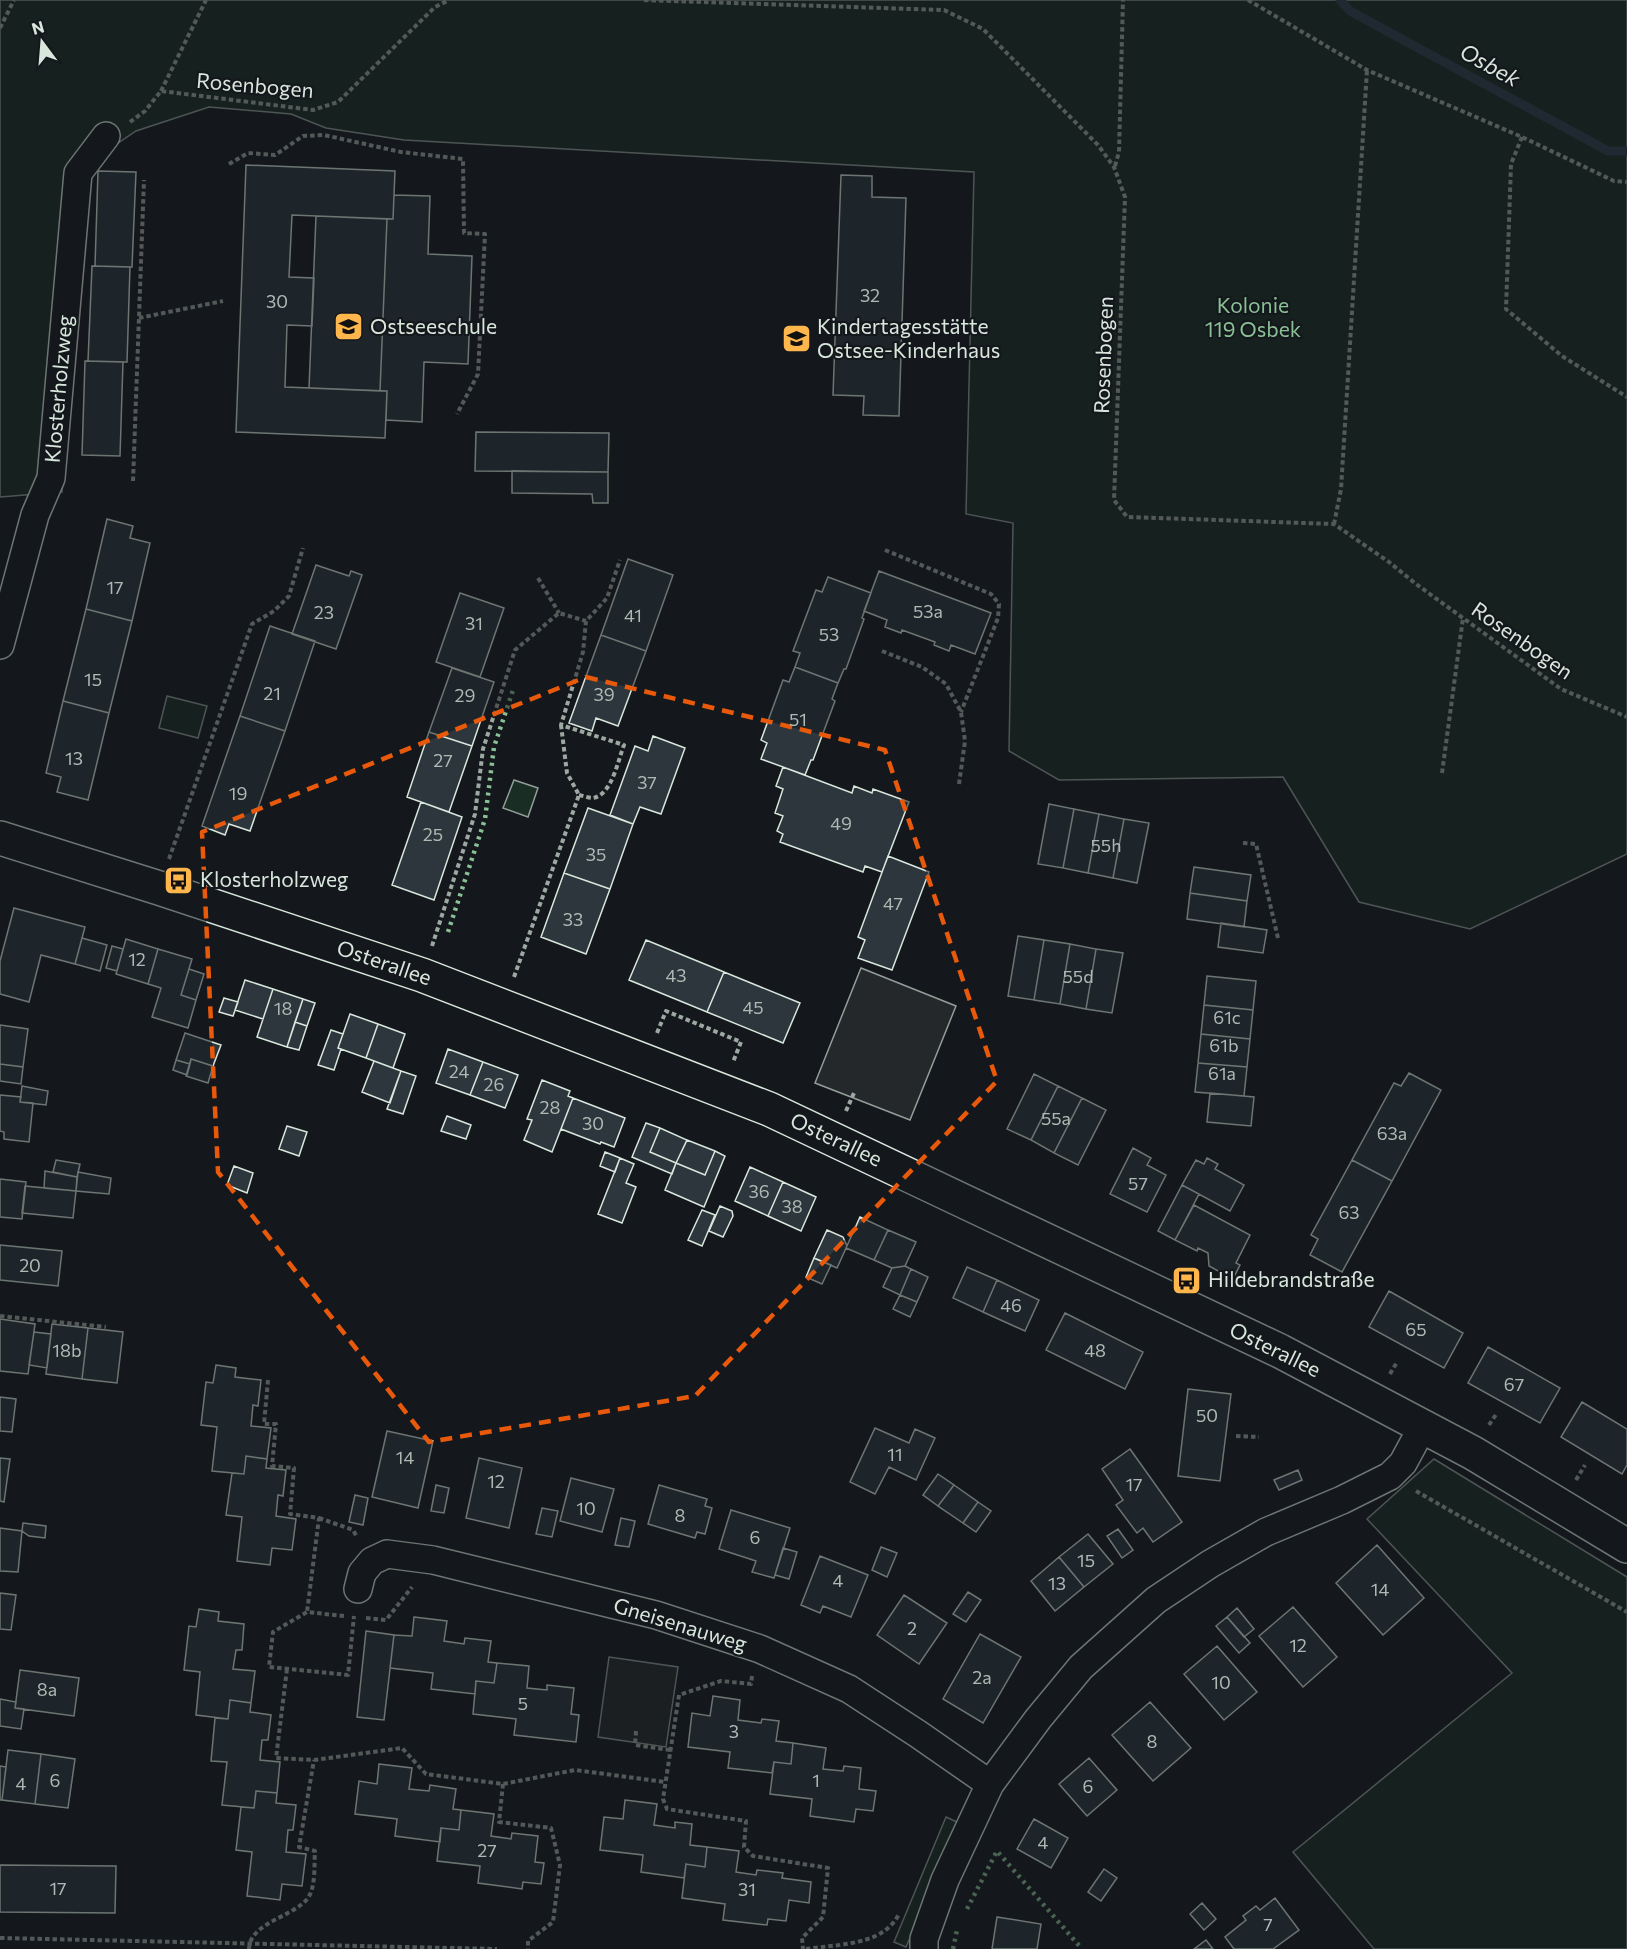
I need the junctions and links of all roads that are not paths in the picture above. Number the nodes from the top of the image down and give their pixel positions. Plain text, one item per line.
1 (106, 136) road end
2 (0, 645) edge
3 (0, 838) edge
4 (1423, 1426) junction
5 (1627, 1546) edge
6 (358, 1589) road end
7 (990, 1784) junction
8 (924, 1949) edge

1 - 2 street, Klosterholzweg
3 - 4 street, Osterallee
4 - 5 street, Osterallee
4 - 7 street
6 - 7 street, Gneisenauweg
7 - 8 street

